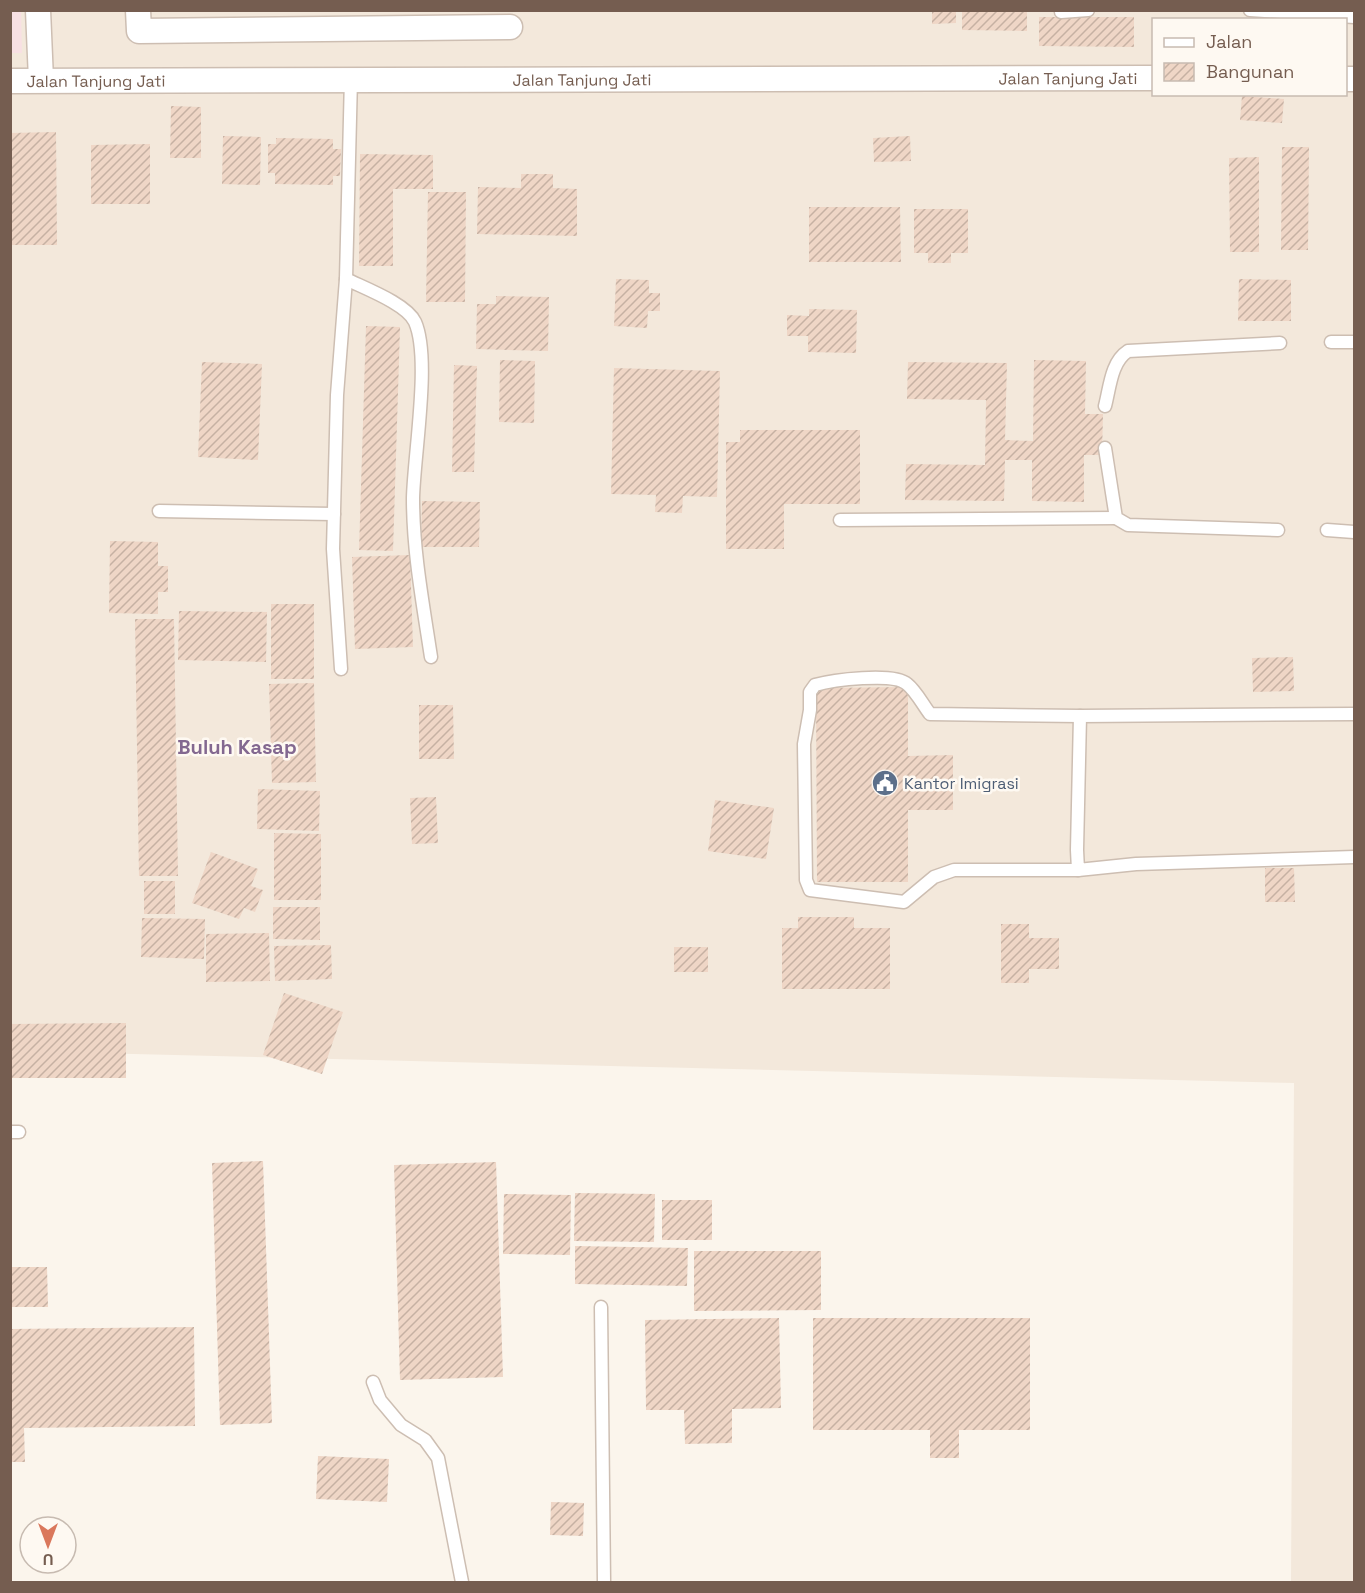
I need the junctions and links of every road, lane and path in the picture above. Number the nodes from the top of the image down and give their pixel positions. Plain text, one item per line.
1 (38, 10) edge
2 (138, 10) edge
3 (1088, 10) edge
4 (1250, 10) edge
5 (1061, 12) dead end
6 (1354, 17) edge
7 (510, 27) dead end
8 (351, 78) junction
9 (1152, 78) edge
10 (41, 80) junction
11 (10, 81) edge
12 (346, 279) junction
13 (1331, 342) dead end
14 (1354, 342) edge
15 (1280, 343) dead end
16 (1105, 406) dead end
17 (1105, 448) dead end
18 (159, 511) dead end
19 (334, 514) junction
20 (1116, 518) junction
21 (840, 520) dead end
22 (1278, 530) dead end
23 (1327, 530) dead end
24 (1354, 531) edge
25 (431, 657) dead end
26 (341, 669) dead end
27 (1354, 714) edge
28 (1080, 716) junction
29 (1354, 857) edge
30 (1078, 870) junction
31 (601, 1307) dead end
32 (373, 1382) dead end
33 (462, 1582) edge
34 (604, 1582) edge

1 - 10 street
2 - 7 street
3 - 5 lane
4 - 6 lane
8 - 9 street, Jalan Tanjung Jati
8 - 10 street, Jalan Tanjung Jati
8 - 12 lane
10 - 11 street, Jalan Tanjung Jati
12 - 19 lane
12 - 25 lane
13 - 14 lane
15 - 16 lane
17 - 20 lane
18 - 19 lane
19 - 26 lane
20 - 21 lane
20 - 22 lane
23 - 24 lane
27 - 28 lane
28 - 30 lane
28 - 30 lane
29 - 30 lane
31 - 34 lane
32 - 33 lane

